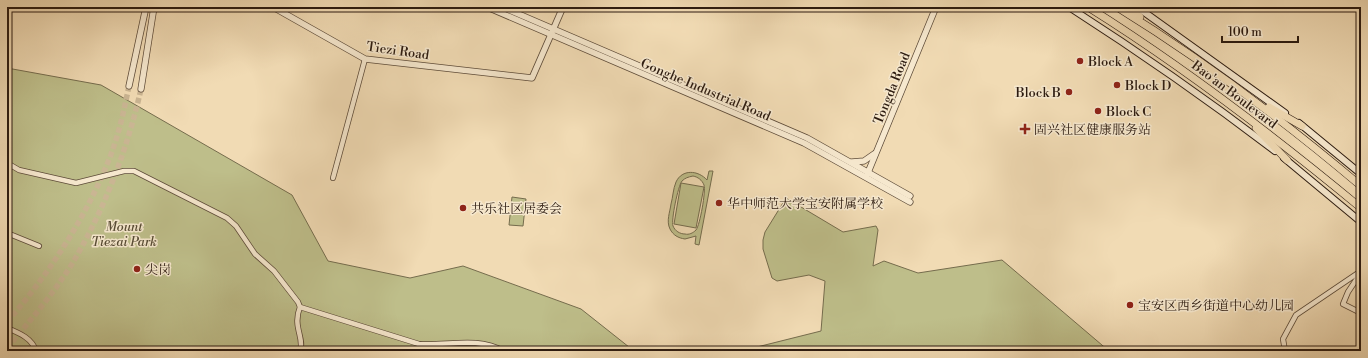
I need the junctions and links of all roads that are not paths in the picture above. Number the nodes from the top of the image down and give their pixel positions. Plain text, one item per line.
1 (146, 7) edge
2 (154, 7) edge
3 (273, 7) edge
4 (487, 7) edge
5 (502, 7) edge
6 (563, 7) edge
7 (936, 7) edge
8 (1069, 7) edge
9 (1088, 7) edge
10 (1117, 7) edge
11 (1129, 7) edge
12 (1137, 7) edge
13 (1153, 29) junction
14 (552, 32) junction
15 (365, 59) junction
16 (129, 86) tunnel mouth
17 (141, 90) tunnel mouth
18 (1249, 96) junction
19 (1238, 109) junction
20 (1302, 126) junction
21 (878, 146) junction
22 (842, 158) junction
23 (1286, 160) junction
24 (7, 163) edge
25 (1361, 174) edge
26 (867, 175) junction
27 (333, 178) dead end
28 (1361, 186) edge
29 (910, 199) dead end
30 (1361, 208) edge
31 (1361, 222) edge
32 (7, 233) edge
33 (39, 246) dead end
34 (1361, 272) edge
35 (300, 306) junction
36 (1361, 313) edge
37 (7, 328) edge
38 (36, 351) edge
39 (300, 351) edge
40 (504, 351) edge
41 (906, 351) edge
42 (952, 351) edge
43 (1284, 351) edge

1 - 16 street
2 - 17 street
3 - 15 street, Tiezi Road
4 - 14 street, Gonghe Industrial Road
5 - 14 street, Gonghe Industrial Road
6 - 14 street
7 - 21 street, Tongda Road
8 - 23 main road
9 - 19 main road, Bao'an Boulevard
10 - 13 main road, Bao'an Boulevard
11 - 13 main road
12 - 20 main road
13 - 18 main road, Bao'an Boulevard
14 - 15 street, Tiezi Road
14 - 22 street, Gonghe Industrial Road
14 - 26 street, Gonghe Industrial Road
15 - 27 street
18 - 20 main road
18 - 28 main road, Bao'an Boulevard
19 - 23 main road
19 - 30 main road, Bao'an Boulevard
20 - 25 main road
21 - 22 street
21 - 26 street, Tongda Road
22 - 26 street, Gonghe Industrial Road
23 - 31 main road
24 - 35 street
26 - 29 street, Gonghe Industrial Road
32 - 33 street
34 - 36 street
34 - 43 street
35 - 39 street
35 - 40 street
37 - 38 street
41 - 42 street

